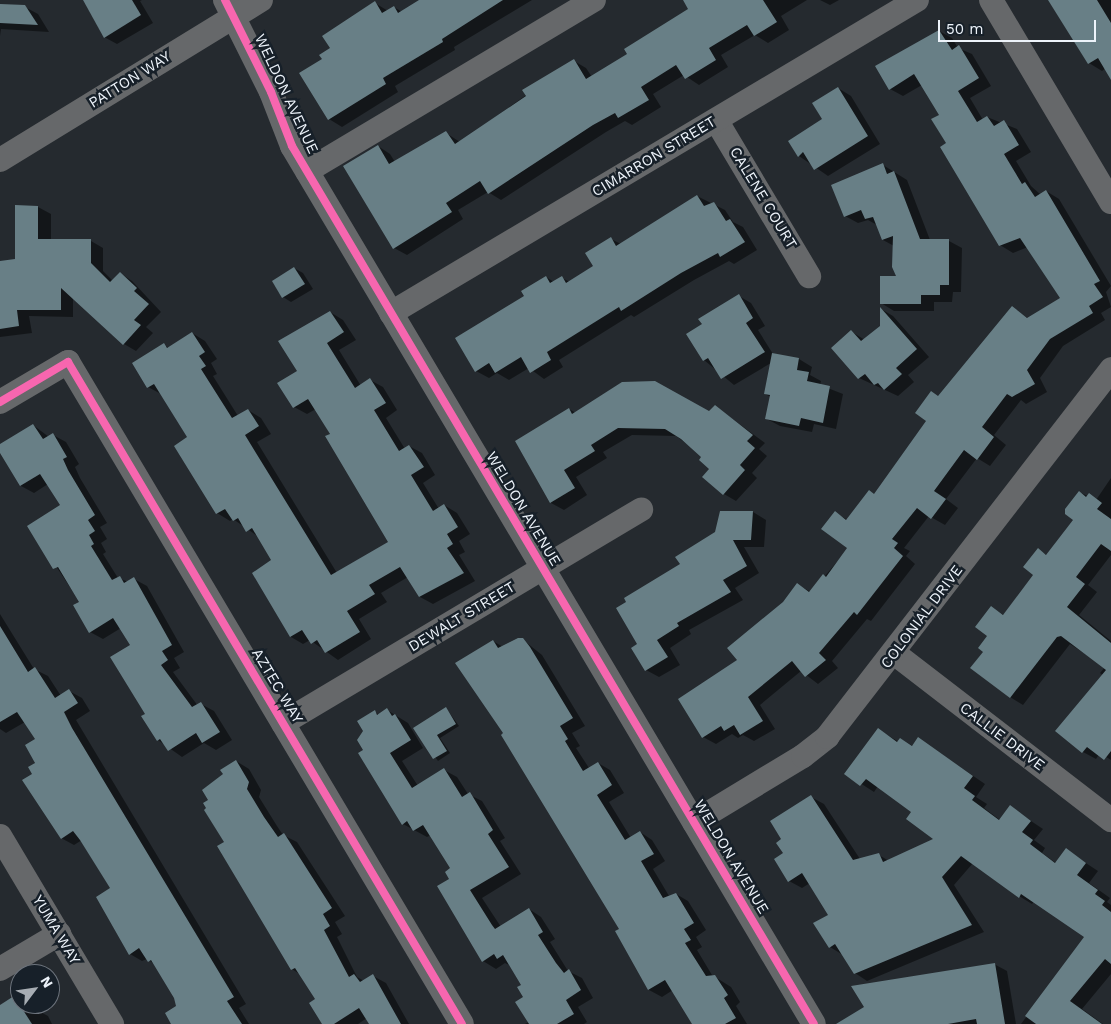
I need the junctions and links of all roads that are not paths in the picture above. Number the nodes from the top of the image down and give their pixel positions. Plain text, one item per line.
1 (261, 0) edge
2 (594, 0) edge
3 (917, 0) edge
4 (991, 0) edge
5 (230, 8) edge
6 (716, 120) junction
7 (0, 160) edge
8 (307, 172) junction
9 (1111, 202) edge
10 (809, 276) dead end
11 (391, 313) junction
12 (1111, 370) edge
13 (0, 402) edge
14 (641, 510) dead end
15 (543, 569) junction
16 (894, 653) junction
17 (283, 723) junction
18 (1111, 820) edge
19 (694, 822) junction
20 (0, 836) edge
21 (59, 934) junction
22 (0, 969) edge
23 (112, 1024) edge
24 (462, 1024) edge
25 (814, 1024) edge

1 - 5 street, PATTON WAY
2 - 8 street
3 - 6 street, CIMARRON STREET
4 - 9 street
5 - 7 street, PATTON WAY
5 - 8 street, WELDON AVENUE
6 - 10 street, CALENE COURT
6 - 11 street, CIMARRON STREET
8 - 11 street, WELDON AVENUE
11 - 15 street, WELDON AVENUE
12 - 16 street, COLONIAL DRIVE
13 - 17 street, AZTEC WAY
14 - 15 street, DEWALT STREET
15 - 17 street, DEWALT STREET
15 - 19 street, WELDON AVENUE
16 - 18 street, CALLIE DRIVE
16 - 19 street, COLONIAL DRIVE
17 - 24 street, AZTEC WAY
19 - 25 street, WELDON AVENUE
20 - 21 street, YUMA WAY
21 - 22 street
21 - 23 street, YUMA WAY

